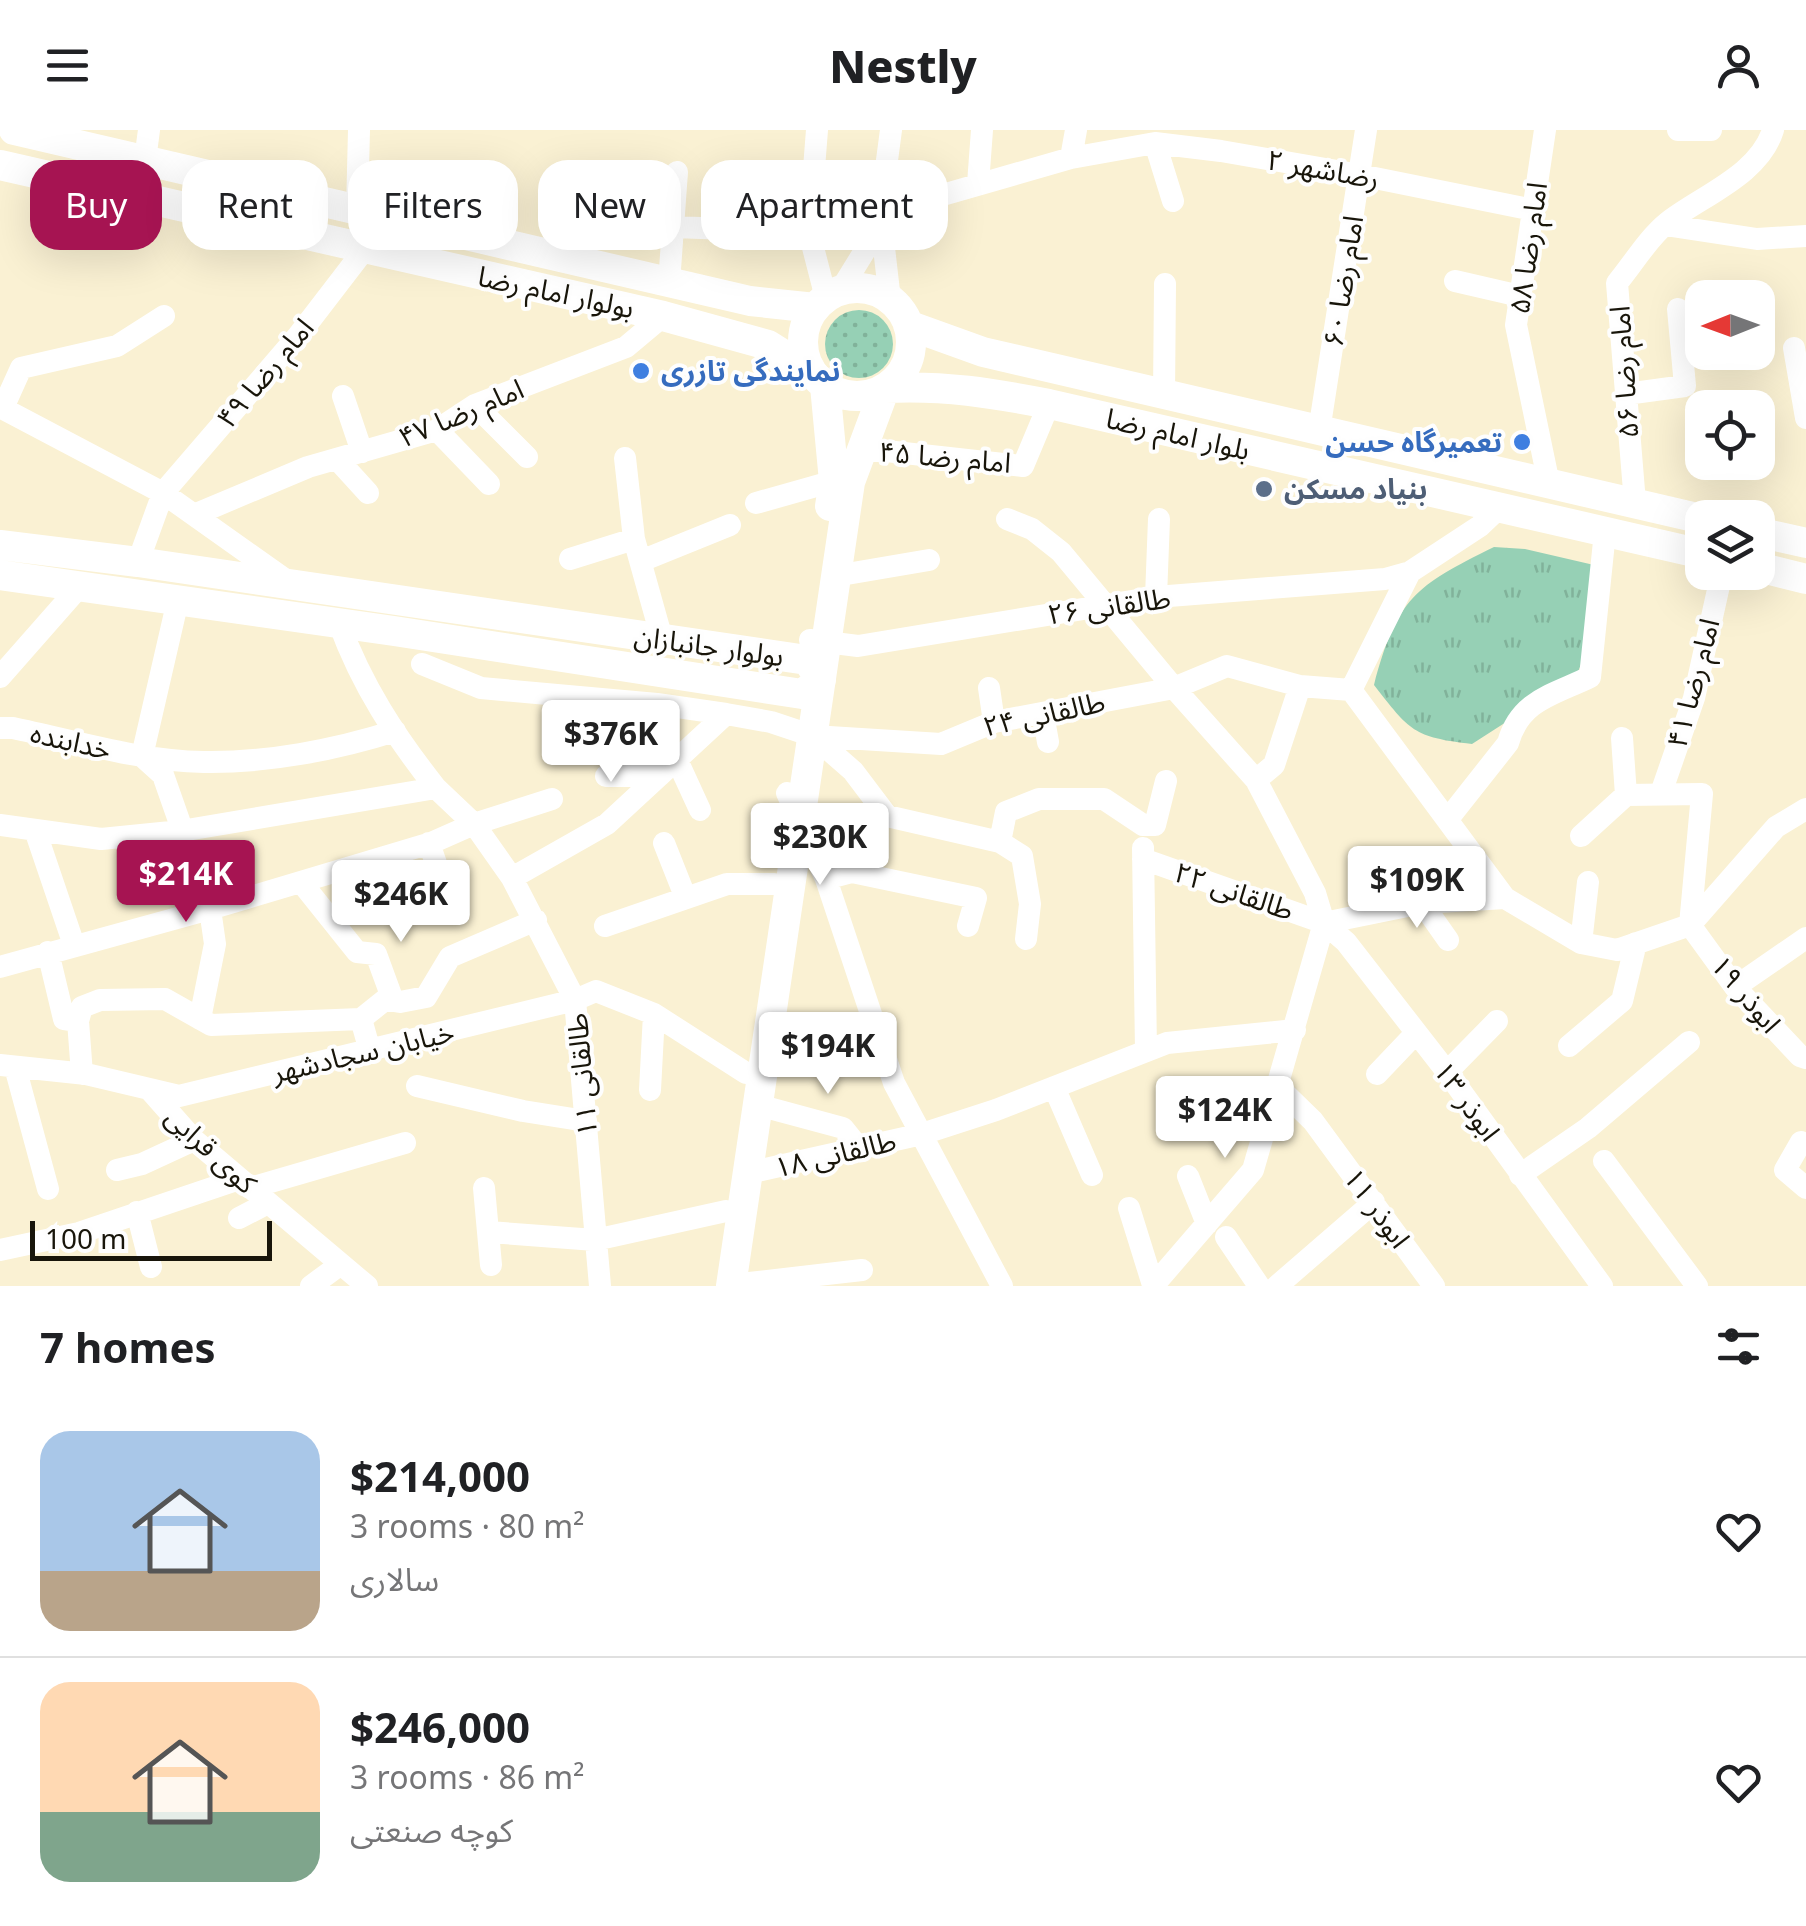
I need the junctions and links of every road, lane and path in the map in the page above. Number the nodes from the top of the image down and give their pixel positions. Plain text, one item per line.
1 (14, 130) edge
2 (149, 130) edge
3 (359, 130) edge
4 (817, 130) edge
5 (891, 130) edge
6 (982, 130) edge
7 (1076, 130) edge
8 (1366, 130) edge
9 (1545, 130) edge
10 (1678, 130) edge
11 (1711, 130) edge
12 (1772, 130) edge
13 (1225, 140) edge
14 (1155, 143) junction
15 (1071, 158) junction
16 (145, 160) joint
17 (358, 160) edge
18 (815, 160) edge
19 (887, 160) edge
20 (162, 164) edge
21 (0, 165) edge
22 (1360, 175) junction
23 (978, 184) junction
24 (948, 194) edge
25 (1172, 201) dead end
26 (348, 209) edge
27 (1532, 210) junction
28 (1664, 225) junction
29 (1806, 236) edge
30 (348, 246) edge
31 (518, 248) edge
32 (364, 250) joint
33 (671, 250) edge
34 (814, 250) edge
35 (865, 250) edge
36 (883, 250) edge
37 (1455, 281) dead end
38 (669, 283) junction
39 (1165, 284) dead end
40 (1520, 296) junction
41 (827, 299) junction
42 (890, 300) junction
43 (750, 301) junction
44 (1678, 309) dead end
45 (164, 316) dead end
46 (663, 316) junction
47 (908, 326) junction
48 (740, 336) junction
49 (1794, 348) dead end
50 (982, 352) junction
51 (818, 379) junction
52 (885, 388) junction
53 (976, 390) junction
54 (1626, 394) junction
55 (1164, 395) junction
56 (344, 396) dead end
57 (1049, 404) junction
58 (475, 405) junction
59 (1, 408) edge
60 (1805, 410) edge
61 (437, 430) junction
62 (1319, 431) junction
63 (861, 451) junction
64 (362, 452) junction
65 (527, 457) dead end
66 (624, 458) dead end
67 (337, 459) junction
68 (842, 482) junction
69 (489, 484) dead end
70 (1548, 484) junction
71 (368, 492) dead end
72 (163, 493) junction
73 (756, 502) dead end
74 (1634, 503) junction
75 (1500, 507) junction
76 (194, 515) junction
77 (1685, 515) edge
78 (1159, 518) dead end
79 (1008, 519) dead end
80 (730, 525) dead end
81 (1605, 532) junction
82 (1775, 536) edge
83 (1806, 543) edge
84 (638, 550) junction
85 (1685, 550) edge
86 (570, 559) dead end
87 (929, 560) dead end
88 (9, 561) edge
89 (138, 562) junction
90 (1775, 571) edge
91 (1410, 572) junction
92 (836, 576) junction
93 (1806, 579) edge
94 (293, 585) junction
95 (80, 586) junction
96 (1718, 590) edge
97 (1156, 597) junction
98 (178, 600) junction
99 (1106, 604) junction
100 (339, 623) junction
101 (662, 640) junction
102 (726, 649) junction
103 (422, 664) dead end
104 (813, 664) junction
105 (0, 677) edge
106 (720, 683) junction
107 (1300, 686) junction
108 (989, 688) dead end
109 (1174, 688) junction
110 (1351, 690) junction
111 (726, 714) junction
112 (1042, 714) junction
113 (994, 722) junction
114 (0, 728) edge
115 (395, 731) junction
116 (806, 733) junction
117 (1622, 738) dead end
118 (1048, 742) dead end
119 (142, 756) junction
120 (669, 767) junction
121 (606, 776) dead end
122 (1256, 780) junction
123 (1166, 781) dead end
124 (436, 788) junction
125 (1661, 793) junction
126 (1626, 795) junction
127 (552, 800) dead end
128 (794, 805) junction
129 (1806, 809) edge
130 (700, 810) dead end
131 (1448, 819) junction
132 (0, 824) edge
133 (474, 824) junction
134 (1143, 825) junction
135 (35, 830) junction
136 (181, 832) junction
137 (1581, 836) dead end
138 (1000, 842) junction
139 (428, 843) junction
140 (664, 843) dead end
141 (1143, 859) junction
142 (512, 878) junction
143 (826, 879) junction
144 (442, 881) dead end
145 (301, 882) junction
146 (1588, 882) dead end
147 (774, 884) junction
148 (685, 896) junction
149 (1504, 898) junction
150 (1422, 903) junction
151 (210, 909) junction
152 (536, 920) junction
153 (1324, 923) junction
154 (1690, 925) junction
155 (605, 926) dead end
156 (968, 926) dead end
157 (1806, 938) edge
158 (1026, 939) dead end
159 (1448, 940) dead end
160 (1581, 943) junction
161 (1636, 943) junction
162 (74, 945) junction
163 (48, 952) junction
164 (0, 967) edge
165 (1735, 987) junction
166 (388, 1000) junction
167 (575, 1000) junction
168 (654, 1014) junction
169 (200, 1019) junction
170 (361, 1019) junction
171 (78, 1021) junction
172 (1497, 1021) dead end
173 (1295, 1030) junction
174 (1416, 1033) junction
175 (1689, 1042) dead end
176 (1569, 1046) dead end
177 (370, 1051) junction
178 (1146, 1051) junction
179 (1806, 1058) edge
180 (5, 1063) edge
181 (1447, 1072) junction
182 (746, 1073) junction
183 (82, 1074) junction
184 (1377, 1074) dead end
185 (417, 1086) dead end
186 (1054, 1087) junction
187 (1278, 1087) junction
188 (150, 1089) junction
189 (650, 1090) dead end
190 (11, 1100) edge
191 (758, 1105) junction
192 (586, 1121) junction
193 (922, 1134) junction
194 (194, 1140) junction
195 (1801, 1142) dead end
196 (404, 1143) dead end
197 (859, 1148) junction
198 (1604, 1161) dead end
199 (117, 1170) dead end
200 (748, 1173) junction
201 (1092, 1174) dead end
202 (1520, 1174) junction
203 (1188, 1176) dead end
204 (484, 1188) dead end
205 (1806, 1188) edge
206 (48, 1190) dead end
207 (253, 1190) junction
208 (1374, 1202) junction
209 (1129, 1208) dead end
210 (726, 1211) junction
211 (137, 1212) junction
212 (239, 1218) dead end
213 (1216, 1231) junction
214 (489, 1232) junction
215 (595, 1240) junction
216 (0, 1250) edge
217 (341, 1264) junction
218 (491, 1265) dead end
219 (151, 1267) dead end
220 (862, 1270) dead end
221 (731, 1285) edge
222 (1153, 1285) edge
223 (310, 1286) edge
224 (367, 1286) edge
225 (600, 1286) edge
226 (715, 1286) edge
227 (1002, 1286) edge
228 (1259, 1286) edge
229 (1277, 1286) edge
230 (1434, 1286) edge
231 (1602, 1286) edge
232 (1697, 1286) edge

1 - 16 main road, بولوار امام رضا
2 - 16 street
3 - 17 street
4 - 18 street
5 - 19 street
6 - 23 street
7 - 15 street
8 - 22 street, امام رضا ۶۰
9 - 27 street, امام رضا ۵۸
10 - 11 street
12 - 28 street, امام رضا ۵۶
13 - 14 street, رضاشهر ۲
13 - 22 street, رضاشهر ۲
14 - 15 street, رضاشهر ۲
14 - 25 street
15 - 23 street, رضاشهر ۲
20 - 26 main road, بولوار امام رضا
21 - 30 main road, بولوار امام رضا
22 - 27 street, رضاشهر ۲
22 - 62 street, امام رضا ۶۰
23 - 24 street, رضاشهر ۲
27 - 40 street, امام رضا ۵۸
28 - 29 street
28 - 54 street, امام رضا ۵۶
31 - 38 main road, بولوار امام رضا
32 - 46 main road, بولوار امام رضا
32 - 72 street, امام رضا ۴۹
33 - 38 street
34 - 41 street
35 - 41 street
36 - 42 street
37 - 40 street
38 - 43 main road, بولوار امام رضا
39 - 55 street
40 - 70 street, امام رضا ۵۸
41 - 42 main road
41 - 43 main road, بولوار امام رضا
41 - 51 main road
42 - 47 main road
43 - 48 main road
44 - 54 street
45 - 59 street
46 - 48 main road, بولوار امام رضا
46 - 58 street, امام رضا ۴۷
47 - 50 main road, بلوار امام رضا
47 - 52 main road
48 - 51 main road, بولوار امام رضا
49 - 60 street
50 - 53 main road
50 - 55 main road, بلوار امام رضا
51 - 52 main road
51 - 68 main road
52 - 53 main road, بلوار امام رضا
52 - 63 main road
53 - 57 main road, بلوار امام رضا
54 - 74 street, امام رضا ۵۶
55 - 62 main road, بلوار امام رضا
56 - 64 street
57 - 63 street, امام رضا ۴۵
57 - 75 main road, بلوار امام رضا
58 - 61 street, امام رضا ۴۷
58 - 65 street
59 - 72 street
61 - 64 street, امام رضا ۴۷
61 - 69 street
62 - 70 main road, بلوار امام رضا
63 - 68 main road
64 - 67 street, امام رضا ۴۷
66 - 84 street
67 - 71 street
67 - 76 street, امام رضا ۴۷
68 - 73 street
68 - 92 main road
68 - 104 main road
70 - 74 main road, بلوار امام رضا
72 - 76 street
72 - 89 street
74 - 77 main road, بلوار امام رضا
75 - 81 main road, بلوار امام رضا
75 - 91 street
76 - 94 street
78 - 97 street
79 - 99 street
80 - 84 street
81 - 85 main road, بلوار امام رضا
81 - 131 street
82 - 83 main road
84 - 86 street
84 - 101 street
87 - 92 street
88 - 89 main road, بولوار جانبازان
88 - 95 main road, بولوار جانبازان
89 - 94 main road, بولوار جانبازان
90 - 93 main road
91 - 97 street, طالقانی ۲۶
91 - 110 street
92 - 104 main road
94 - 101 main road, بولوار جانبازان
95 - 98 main road, بولوار جانبازان
95 - 105 street
96 - 125 street, امام رضا ۴۱
97 - 99 street, طالقانی ۲۶
98 - 100 main road, بولوار جانبازان
98 - 119 street
99 - 104 street, طالقانی ۲۶
99 - 109 street
100 - 106 main road, بولوار جانبازان
100 - 115 street, طالقانی ۱۱
101 - 102 main road, بولوار جانبازان
102 - 104 main road, بولوار جانبازان
102 - 106 main road
103 - 111 street, طالقانی ۲۴
104 - 106 main road, بولوار جانبازان
104 - 116 main road
107 - 109 street, طالقانی ۲۴
107 - 110 street, طالقانی ۲۴
107 - 122 street
108 - 113 street
109 - 112 street, طالقانی ۲۴
109 - 122 street
110 - 131 street
111 - 116 street, طالقانی ۲۴
111 - 120 street
112 - 113 street, طالقانی ۲۴
112 - 118 street
113 - 116 street, طالقانی ۲۴
114 - 119 street, خدابنده
115 - 119 street, خدابنده
115 - 124 street, طالقانی ۱۱
116 - 128 main road
116 - 138 street
117 - 126 street
119 - 136 street
120 - 121 street
120 - 130 street
120 - 142 street
122 - 153 street
123 - 134 street
124 - 133 street, طالقانی ۱۱
124 - 136 street
125 - 126 street
125 - 154 street
126 - 137 street
127 - 133 street
128 - 143 street
128 - 147 main road
128 - 191 main road
129 - 154 street
131 - 149 street
132 - 135 street
133 - 139 street
133 - 142 street, طالقانی ۱۱
134 - 138 street
134 - 141 street
135 - 136 street
135 - 162 street
136 - 151 street
138 - 158 street
139 - 144 street
139 - 145 street
140 - 148 street
141 - 153 street, طالقانی ۲۲
141 - 178 street
142 - 152 street, طالقانی ۱۱
143 - 156 street
143 - 193 street
145 - 151 street
145 - 166 street
146 - 160 street
147 - 148 street
147 - 182 main road
148 - 155 street
149 - 150 street
149 - 160 street
150 - 153 street
150 - 159 street
151 - 162 street
151 - 169 street
152 - 166 street
152 - 167 street, طالقانی ۱۱
153 - 173 street
153 - 174 street, ابوذر ۱۳
154 - 161 street
154 - 165 street, ابوذر ۱۹
157 - 165 street
160 - 161 street
161 - 176 street
162 - 163 street
163 - 164 street
163 - 171 street
165 - 179 street, ابوذر ۱۹
166 - 170 street
167 - 168 street, خیابان سجادشهر
167 - 177 street, خیابان سجادشهر
167 - 192 street, طالقانی ۱۱
168 - 182 street, خیابان سجادشهر
168 - 189 street
169 - 170 street
169 - 171 street
170 - 177 street
171 - 183 street
172 - 181 street
173 - 178 street, طالقانی ۱۸
173 - 187 street
174 - 181 street, ابوذر ۱۳
174 - 184 street
175 - 202 street
177 - 188 street, خیابان سجادشهر
178 - 186 street, طالقانی ۱۸
180 - 183 street, خیابان سجادشهر
180 - 190 street
181 - 202 street, ابوذر ۱۳
182 - 210 main road
183 - 188 street, خیابان سجادشهر
185 - 192 street
186 - 193 street, طالقانی ۱۸
186 - 201 street
187 - 208 street, ابوذر ۱۱
187 - 213 street
188 - 194 street, کوی قرایی
190 - 206 street
191 - 197 street
191 - 200 main road
192 - 215 street, طالقانی ۱۱
193 - 197 street, طالقانی ۱۸
193 - 227 street
194 - 199 street
194 - 207 street, کوی قرایی
195 - 205 street
196 - 207 street
197 - 200 street, طالقانی ۱۸
198 - 232 street
200 - 221 main road
202 - 231 street, ابوذر ۱۳
203 - 213 street
204 - 214 street
207 - 211 street
207 - 212 street
207 - 217 street, کوی قرایی
208 - 229 street
208 - 230 street, ابوذر ۱۱
209 - 222 street
210 - 215 street
210 - 226 main road
211 - 216 street
211 - 219 street
213 - 222 street
213 - 228 street
214 - 215 street
214 - 218 street
215 - 225 street, طالقانی ۱۱
217 - 223 street
217 - 224 street, کوی قرایی
220 - 221 street

